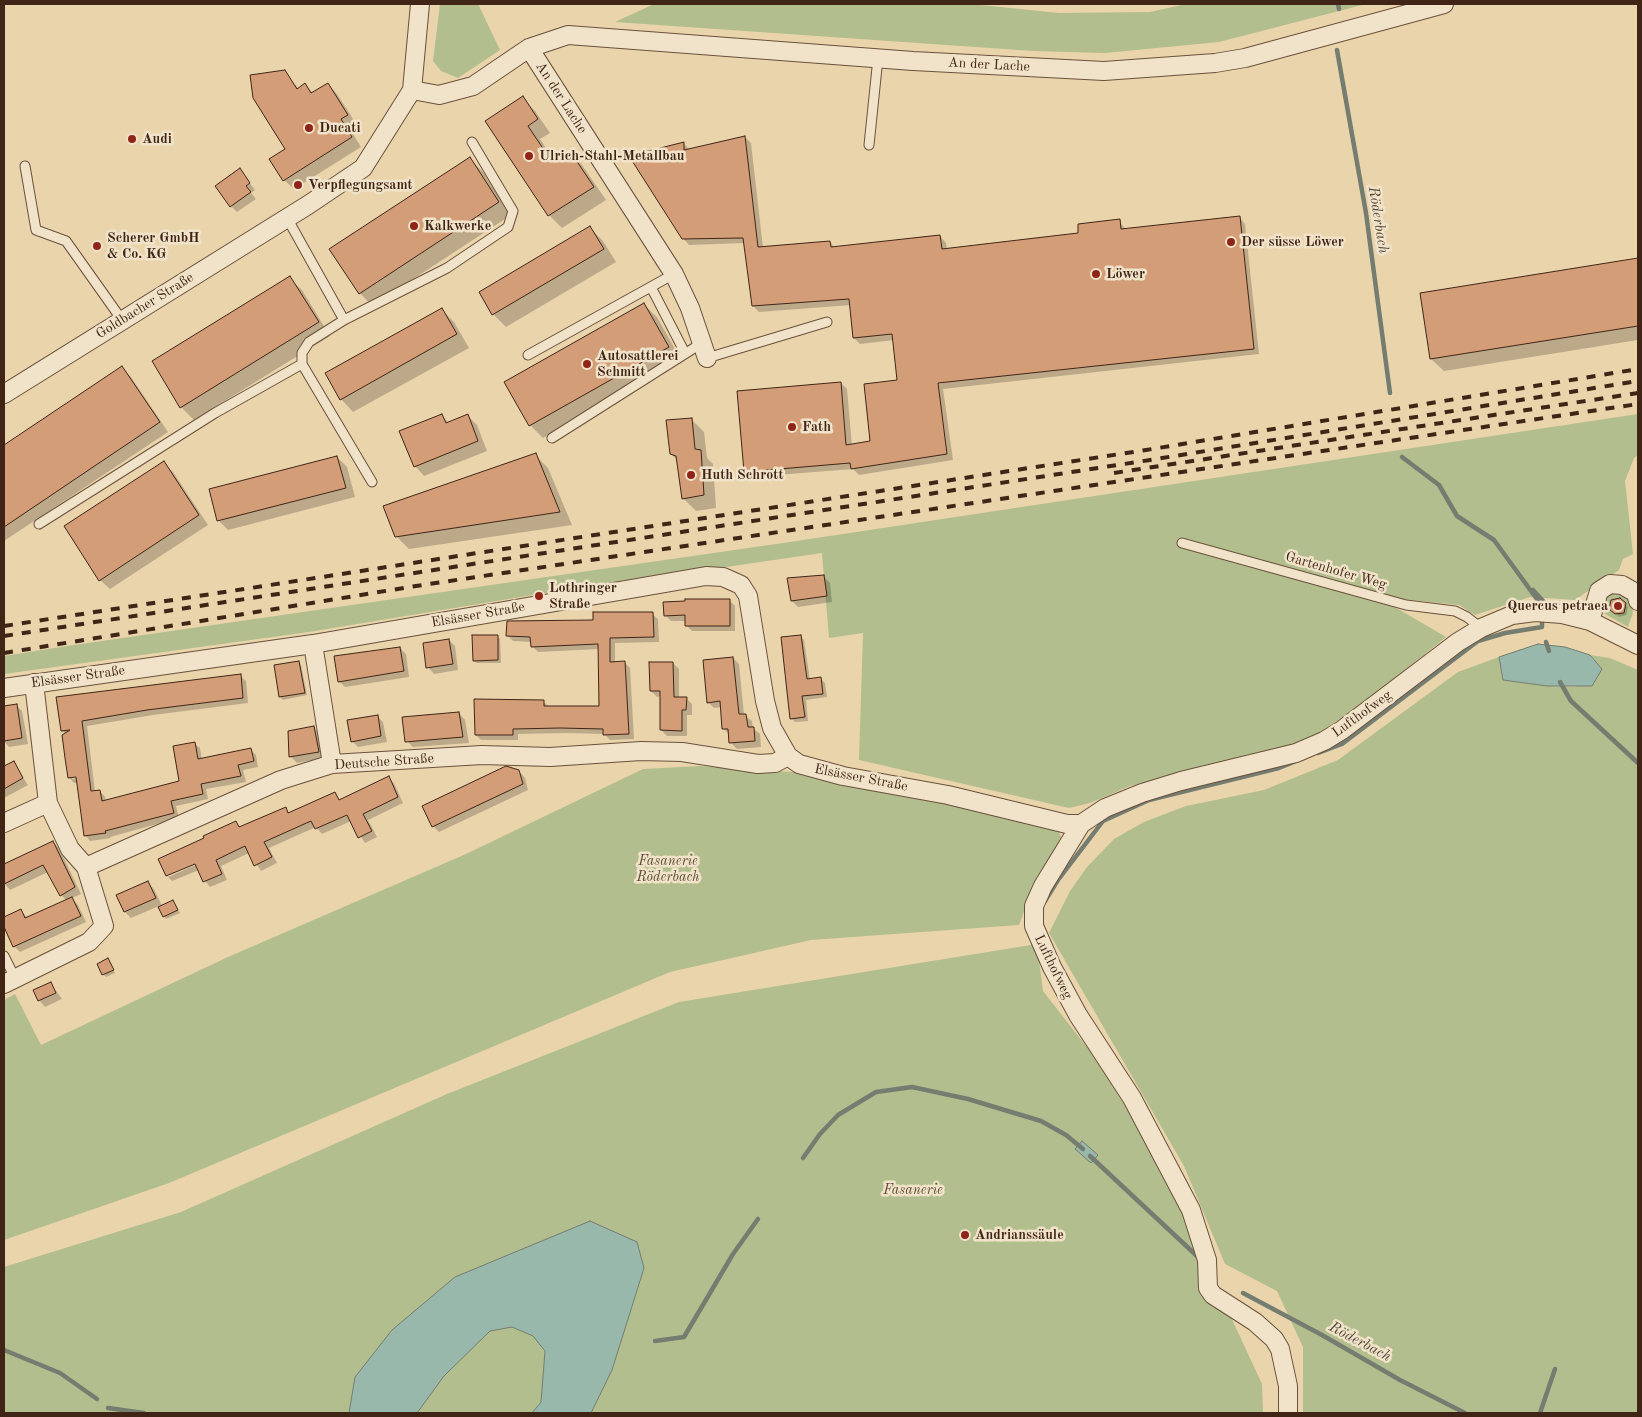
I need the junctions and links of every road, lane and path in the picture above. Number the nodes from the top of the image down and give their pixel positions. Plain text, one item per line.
1 (420, 4) edge
2 (1444, 4) edge
3 (529, 48) junction
4 (878, 58) junction
5 (412, 90) junction
6 (472, 142) dead end
7 (868, 145) dead end
8 (25, 166) dead end
9 (287, 218) junction
10 (674, 274) junction
11 (651, 287) junction
12 (122, 320) junction
13 (344, 320) junction
14 (827, 322) dead end
15 (704, 350) junction
16 (685, 353) junction
17 (528, 355) dead end
18 (302, 364) junction
19 (4, 394) edge
20 (552, 438) dead end
21 (372, 482) dead end
22 (39, 524) dead end
23 (1182, 543) dead end
24 (1638, 601) edge
25 (1590, 621) junction
26 (1481, 628) junction
27 (314, 644) junction
28 (1638, 645) edge
29 (34, 683) junction
30 (4, 688) edge
31 (788, 756) junction
32 (332, 764) junction
33 (48, 803) junction
34 (4, 823) edge
35 (1081, 824) junction
36 (86, 867) junction
37 (4, 956) edge
38 (10, 981) edge
39 (1288, 1413) edge

1 - 5 street, Goldbacher Straße
2 - 4 street, An der Lache
3 - 4 street, An der Lache
3 - 5 street, An der Lache
3 - 10 street, An der Lache
4 - 7 lane
5 - 9 street, Goldbacher Straße
6 - 13 lane
8 - 12 lane
9 - 12 street, Goldbacher Straße
9 - 13 lane
10 - 11 lane
10 - 15 street, An der Lache
11 - 16 lane
11 - 17 lane
12 - 19 street, Goldbacher Straße
13 - 18 lane
14 - 15 lane
15 - 16 lane
16 - 20 lane
18 - 21 lane
18 - 22 lane
23 - 26 lane, Gartenhofer Weg
24 - 25 street
25 - 26 street, Lufthofweg
25 - 28 street, Lufthofweg
26 - 35 street, Lufthofweg
27 - 29 street, Elsässer Straße
27 - 31 street, Elsässer Straße
27 - 32 street
29 - 30 street, Elsässer Straße
29 - 33 street
31 - 32 street, Deutsche Straße
31 - 35 street, Elsässer Straße
32 - 36 street, Deutsche Straße
33 - 34 street
33 - 36 street
35 - 39 street, Lufthofweg
36 - 38 street
37 - 38 lane

